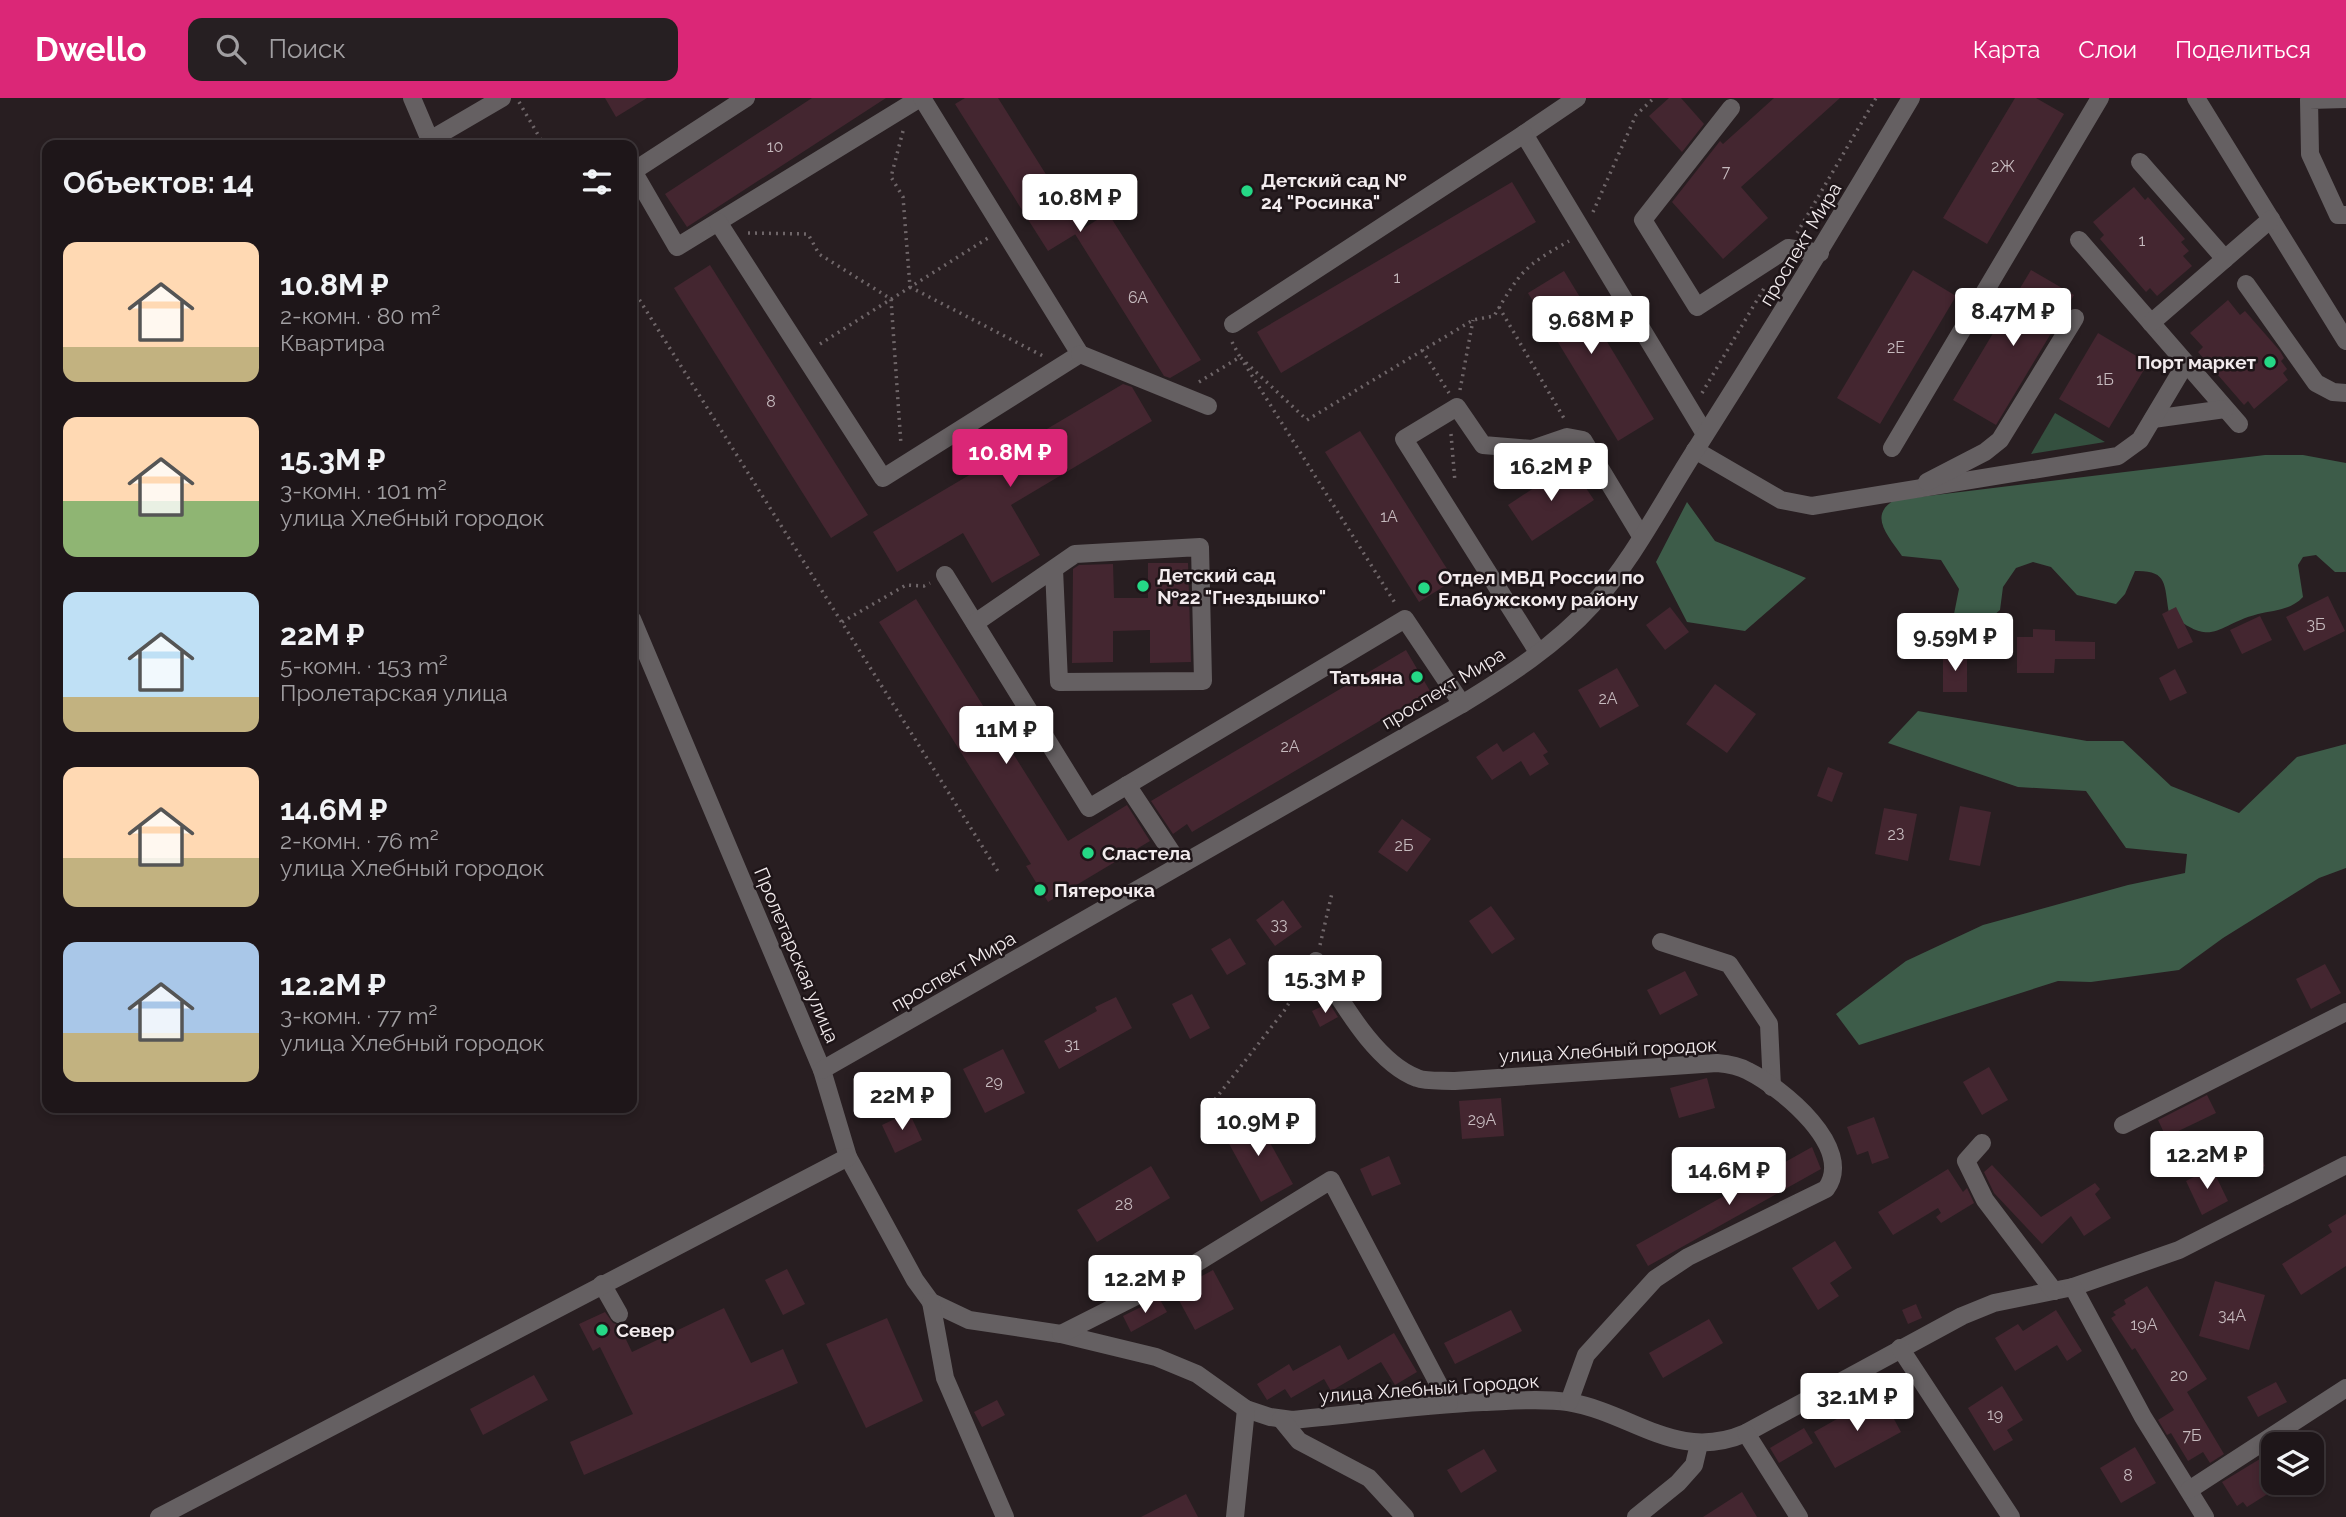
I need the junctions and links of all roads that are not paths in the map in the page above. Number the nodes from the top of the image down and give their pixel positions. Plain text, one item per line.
1 (412, 98) edge
2 (502, 98) edge
3 (746, 98) edge
4 (1577, 98) edge
5 (1912, 98) edge
6 (2100, 98) edge
7 (2196, 98) edge
8 (2346, 99) edge
9 (917, 100) edge
10 (1732, 101) edge
11 (1524, 134) junction
12 (430, 140) edge
13 (434, 140) edge
14 (2140, 162) dead end
15 (637, 169) edge
16 (637, 180) edge
17 (2346, 215) edge
18 (2271, 219) junction
19 (722, 228) junction
20 (2079, 240) dead end
21 (1819, 253) junction
22 (2225, 259) junction
23 (2246, 284) dead end
24 (2075, 318) dead end
25 (2151, 323) junction
26 (1233, 324) road end
27 (2346, 341) edge
28 (1080, 354) junction
29 (2186, 363) junction
30 (2346, 393) edge
31 (1208, 405) dead end
32 (2225, 409) junction
33 (2153, 419) junction
34 (2239, 424) dead end
35 (1705, 434) junction
36 (1892, 448) dead end
37 (1695, 450) junction
38 (1911, 490) junction
39 (1641, 536) junction
40 (1054, 569) junction
41 (945, 575) road end
42 (975, 623) junction
43 (637, 631) edge
44 (1538, 652) junction
45 (1462, 704) junction
46 (1127, 785) junction
47 (1180, 865) junction
48 (1661, 942) dead end
49 (1316, 961) road end
50 (2346, 1012) edge
51 (822, 1070) junction
52 (1772, 1087) junction
53 (2123, 1125) dead end
54 (1982, 1143) dead end
55 (848, 1157) junction
56 (2346, 1164) edge
57 (602, 1284) junction
58 (2073, 1287) junction
59 (2054, 1291) junction
60 (931, 1303) junction
61 (619, 1314) dead end
62 (1061, 1334) junction
63 (1900, 1348) junction
64 (2346, 1388) edge
65 (1569, 1402) junction
66 (1449, 1404) junction
67 (1247, 1409) junction
68 (1281, 1419) junction
69 (1746, 1433) junction
70 (1699, 1444) junction
71 (2189, 1490) junction
72 (159, 1517) edge
73 (1005, 1517) edge
74 (1235, 1517) edge
75 (1405, 1517) edge
76 (1636, 1517) edge
77 (1799, 1517) edge
78 (2011, 1517) edge
79 (2205, 1517) edge

1 - 12 street
2 - 13 street
3 - 15 street
4 - 11 street
5 - 21 street, проспект Мира
6 - 36 street
7 - 18 street
8 - 17 street
9 - 19 street
9 - 28 street
10 - 21 street
11 - 26 street
11 - 35 street
14 - 22 street
16 - 19 street
18 - 22 street
18 - 27 street
19 - 28 street
20 - 25 street
21 - 35 street, проспект Мира
22 - 25 street
23 - 30 street
24 - 38 street
25 - 29 street
28 - 31 street
29 - 32 street
29 - 33 street
32 - 33 street
32 - 34 street
33 - 38 street
35 - 37 street, проспект Мира
37 - 38 street
37 - 39 street, проспект Мира
39 - 44 street, проспект Мира
39 - 44 street
40 - 40 street
40 - 42 street
41 - 42 street
42 - 46 street
43 - 51 street, Пролетарская улица
44 - 45 street, проспект Мира
45 - 46 street
45 - 47 street, проспект Мира
46 - 47 street
47 - 51 street, проспект Мира
48 - 52 street
49 - 52 street, улица Хлебный городок
50 - 53 street
51 - 55 street, Пролетарская улица
52 - 65 street, улица Хлебный городок
54 - 59 street
55 - 57 street
55 - 60 street, Пролетарская улица
56 - 58 street, улица Хлебный Городок
57 - 61 street
57 - 72 street
58 - 59 street, улица Хлебный Городок
58 - 71 street
59 - 63 street, улица Хлебный Городок
60 - 62 street, улица Хлебный Городок
60 - 73 street
62 - 66 street, улица Хлебный городок
62 - 67 street, улица Хлебный Городок
63 - 69 street, улица Хлебный Городок
63 - 78 street
64 - 71 street
65 - 66 street, улица Хлебный Городок
65 - 70 street, улица Хлебный Городок
66 - 68 street, улица Хлебный Городок
67 - 68 street, улица Хлебный Городок
67 - 74 street
68 - 75 street
69 - 70 street, улица Хлебный Городок
69 - 77 street
70 - 76 street
71 - 79 street

